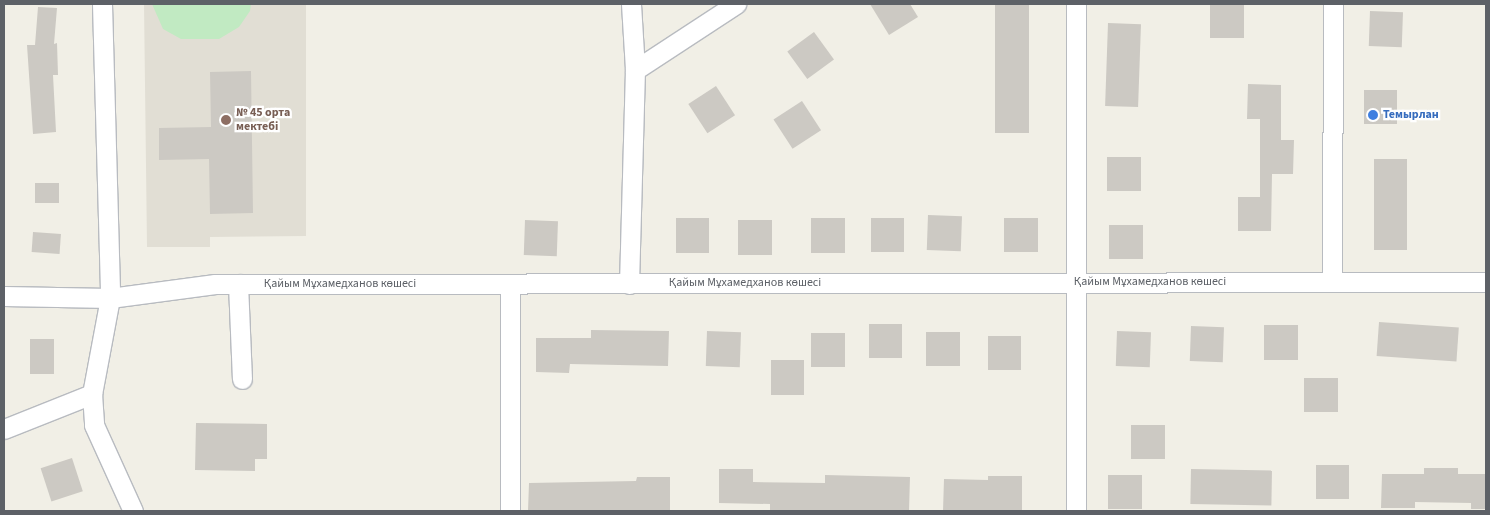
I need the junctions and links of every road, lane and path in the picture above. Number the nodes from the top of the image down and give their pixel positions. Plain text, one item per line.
1 (102, 4) edge
2 (631, 4) edge
3 (736, 4) edge
4 (1076, 4) edge
5 (1333, 4) edge
6 (635, 70) junction
7 (1077, 282) junction
8 (1332, 282) junction
9 (1486, 282) edge
10 (238, 284) junction
11 (510, 284) junction
12 (629, 284) junction
13 (4, 296) edge
14 (110, 298) junction
15 (242, 379) dead end
16 (92, 394) junction
17 (4, 429) edge
18 (133, 511) edge
19 (510, 511) edge
20 (1076, 511) edge

1 - 14 street
2 - 6 street
3 - 6 street
4 - 7 street
5 - 8 street
6 - 12 street
7 - 8 street, Қайым Мұхамедханов көшесі
7 - 12 street, Қайым Мұхамедханов көшесі
7 - 20 street
8 - 9 street, Қайым Мұхамедханов көшесі
10 - 11 street, Қайым Мұхамедханов көшесі
10 - 14 street, Қайым Мұхамедханов көшесі
10 - 15 street
11 - 12 street, Қайым Мұхамедханов көшесі
11 - 19 street
13 - 14 street, Қайым Мұхамедханов көшесі
14 - 16 street
16 - 17 street
16 - 18 street

